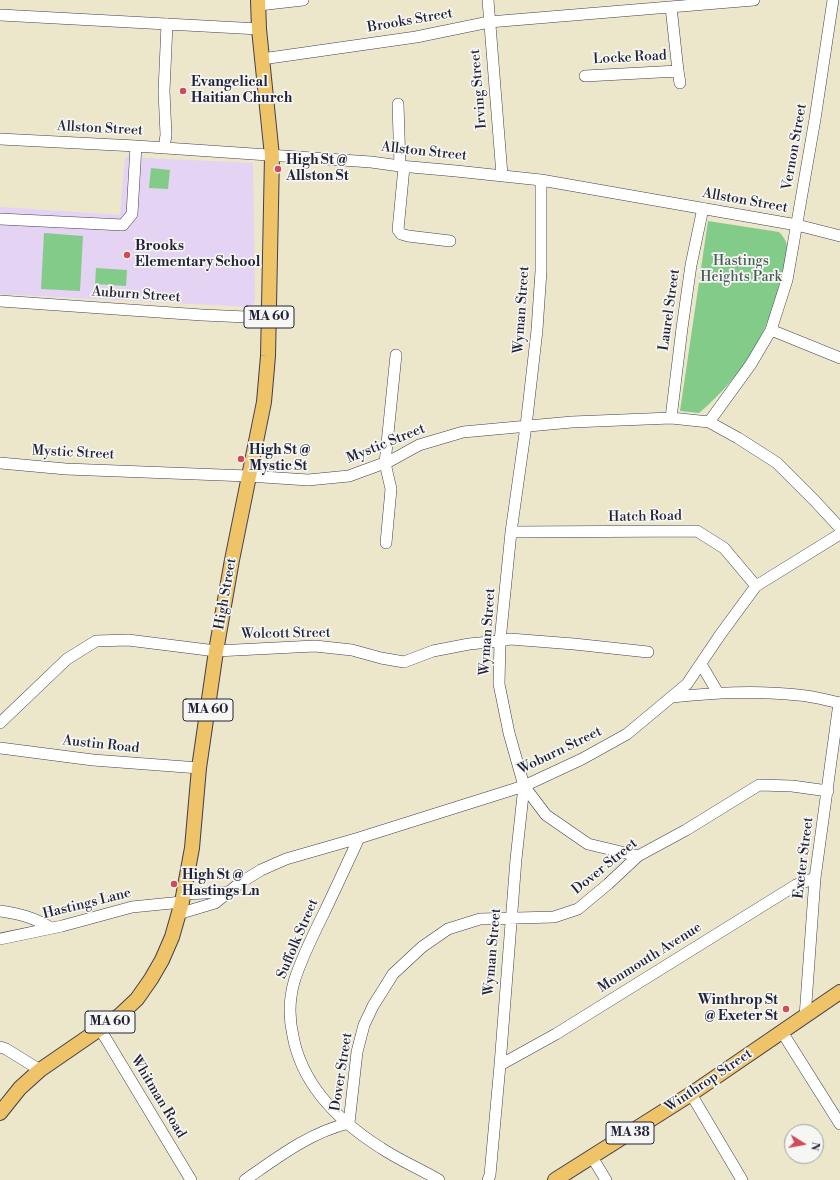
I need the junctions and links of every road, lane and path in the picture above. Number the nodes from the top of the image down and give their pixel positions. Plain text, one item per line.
1 (303, 0) edge
2 (488, 0) edge
3 (754, 0) edge
4 (833, 0) edge
5 (258, 2) edge
6 (670, 7) junction
7 (0, 15) edge
8 (489, 22) junction
9 (168, 24) junction
10 (259, 29) junction
11 (262, 59) junction
12 (678, 71) junction
13 (585, 76) dead end
14 (680, 83) dead end
15 (398, 104) dead end
16 (0, 139) edge
17 (136, 146) junction
18 (164, 148) junction
19 (272, 156) junction
20 (402, 167) junction
21 (502, 175) junction
22 (541, 180) junction
23 (703, 208) junction
24 (0, 219) edge
25 (797, 225) junction
26 (840, 236) edge
27 (450, 241) dead end
28 (0, 301) edge
29 (269, 318) junction
30 (772, 330) junction
31 (396, 355) dead end
32 (840, 358) edge
33 (671, 418) junction
34 (709, 422) junction
35 (526, 426) junction
36 (0, 463) edge
37 (385, 463) junction
38 (248, 476) junction
39 (840, 528) edge
40 (512, 532) junction
41 (840, 534) edge
42 (386, 543) dead end
43 (756, 586) junction
44 (500, 641) junction
45 (216, 651) junction
46 (648, 652) dead end
47 (701, 664) junction
48 (718, 693) junction
49 (672, 697) junction
50 (839, 703) edge
51 (0, 723) edge
52 (0, 748) edge
53 (199, 768) junction
54 (524, 786) junction
55 (828, 791) junction
56 (359, 838) junction
57 (638, 856) junction
58 (815, 878) junction
59 (227, 892) junction
60 (181, 903) junction
61 (0, 911) edge
62 (512, 918) junction
63 (51, 928) junction
64 (0, 939) edge
65 (840, 992) edge
66 (805, 1017) junction
67 (100, 1029) junction
68 (782, 1032) junction
69 (0, 1047) edge
70 (500, 1065) junction
71 (40, 1070) junction
72 (691, 1094) junction
73 (0, 1113) edge
74 (349, 1123) junction
75 (840, 1124) edge
76 (592, 1157) junction
77 (191, 1180) edge
78 (245, 1180) edge
79 (439, 1180) edge
80 (488, 1180) edge
81 (555, 1180) edge
82 (606, 1180) edge
83 (742, 1180) edge

1 - 5 street
2 - 8 street, Irving Street
3 - 6 street, Brooks Street
4 - 25 street, Vernon Street
5 - 10 main road, High Street / MA 60
6 - 8 street, Brooks Street
6 - 12 street
7 - 9 street
8 - 11 street, Brooks Street
8 - 21 street, Irving Street
9 - 10 street
9 - 18 street
10 - 11 main road, High Street / MA 60
11 - 19 main road, High Street / MA 60
12 - 13 street, Locke Road
12 - 14 street
15 - 20 street
16 - 17 street, Allston Street
17 - 18 street, Allston Street
17 - 24 street
18 - 19 street, Allston Street
19 - 20 street, Allston Street
19 - 29 main road, High Street / MA 60
20 - 21 street, Allston Street
20 - 27 street
21 - 22 street, Allston Street
22 - 23 street, Allston Street
22 - 35 street, Wyman Street
23 - 25 street, Allston Street
23 - 33 street, Laurel Street
25 - 26 street, Allston Street
25 - 30 street, Vernon Street
28 - 29 street, Auburn Street
29 - 38 main road, High Street / MA 60
30 - 32 street
30 - 34 street, Vernon Street
31 - 37 street
33 - 34 street, Mystic Street
33 - 35 street, Mystic Street
34 - 39 street, Mystic Street
35 - 37 street, Mystic Street
35 - 40 street, Wyman Street
36 - 38 street, Mystic Street
37 - 38 street, Mystic Street
37 - 42 street
38 - 45 main road, High Street / MA 60
40 - 43 street, Hatch Road
40 - 44 street, Wyman Street
41 - 43 street, Woburn Street
43 - 47 street, Woburn Street
44 - 45 street, Wolcott Street
44 - 46 street, Wolcott Street
44 - 54 street, Wyman Street
45 - 51 street, Wolcott Street
45 - 53 main road, High Street / MA 60
47 - 48 street
47 - 49 street, Woburn Street
48 - 49 street
48 - 50 street
49 - 54 street, Woburn Street
50 - 55 street, Exeter Street
52 - 53 street, Austin Road
53 - 60 main road, High Street / MA 60
54 - 56 street, Woburn Street
54 - 57 street
54 - 62 street, Wyman Street
55 - 57 street, Dover Street
55 - 58 street, Exeter Street
56 - 59 street, Woburn Street
56 - 74 street, Suffolk Street
57 - 62 street, Dover Street
58 - 66 street, Exeter Street
58 - 70 street, Monmouth Avenue
59 - 60 street
59 - 60 street, Woburn Street
60 - 63 street, Hastings Lane
60 - 67 main road, High Street / MA 60
61 - 63 street
62 - 70 street, Wyman Street
62 - 74 street, Dover Street
63 - 64 street, Hastings Lane
65 - 66 main road, Winthrop Street / MA 38
66 - 68 main road, Winthrop Street / MA 38
67 - 71 main road, High Street / MA 60
67 - 77 street, Whitman Road
68 - 72 main road, Winthrop Street / MA 38
68 - 75 street
69 - 71 street
70 - 80 street, Wyman Street
71 - 73 main road, High Street / MA 60
72 - 76 main road, Winthrop Street / MA 38
72 - 83 street
74 - 78 street
74 - 79 street, Suffolk Street
76 - 81 main road, Winthrop Street / MA 38
76 - 82 street

